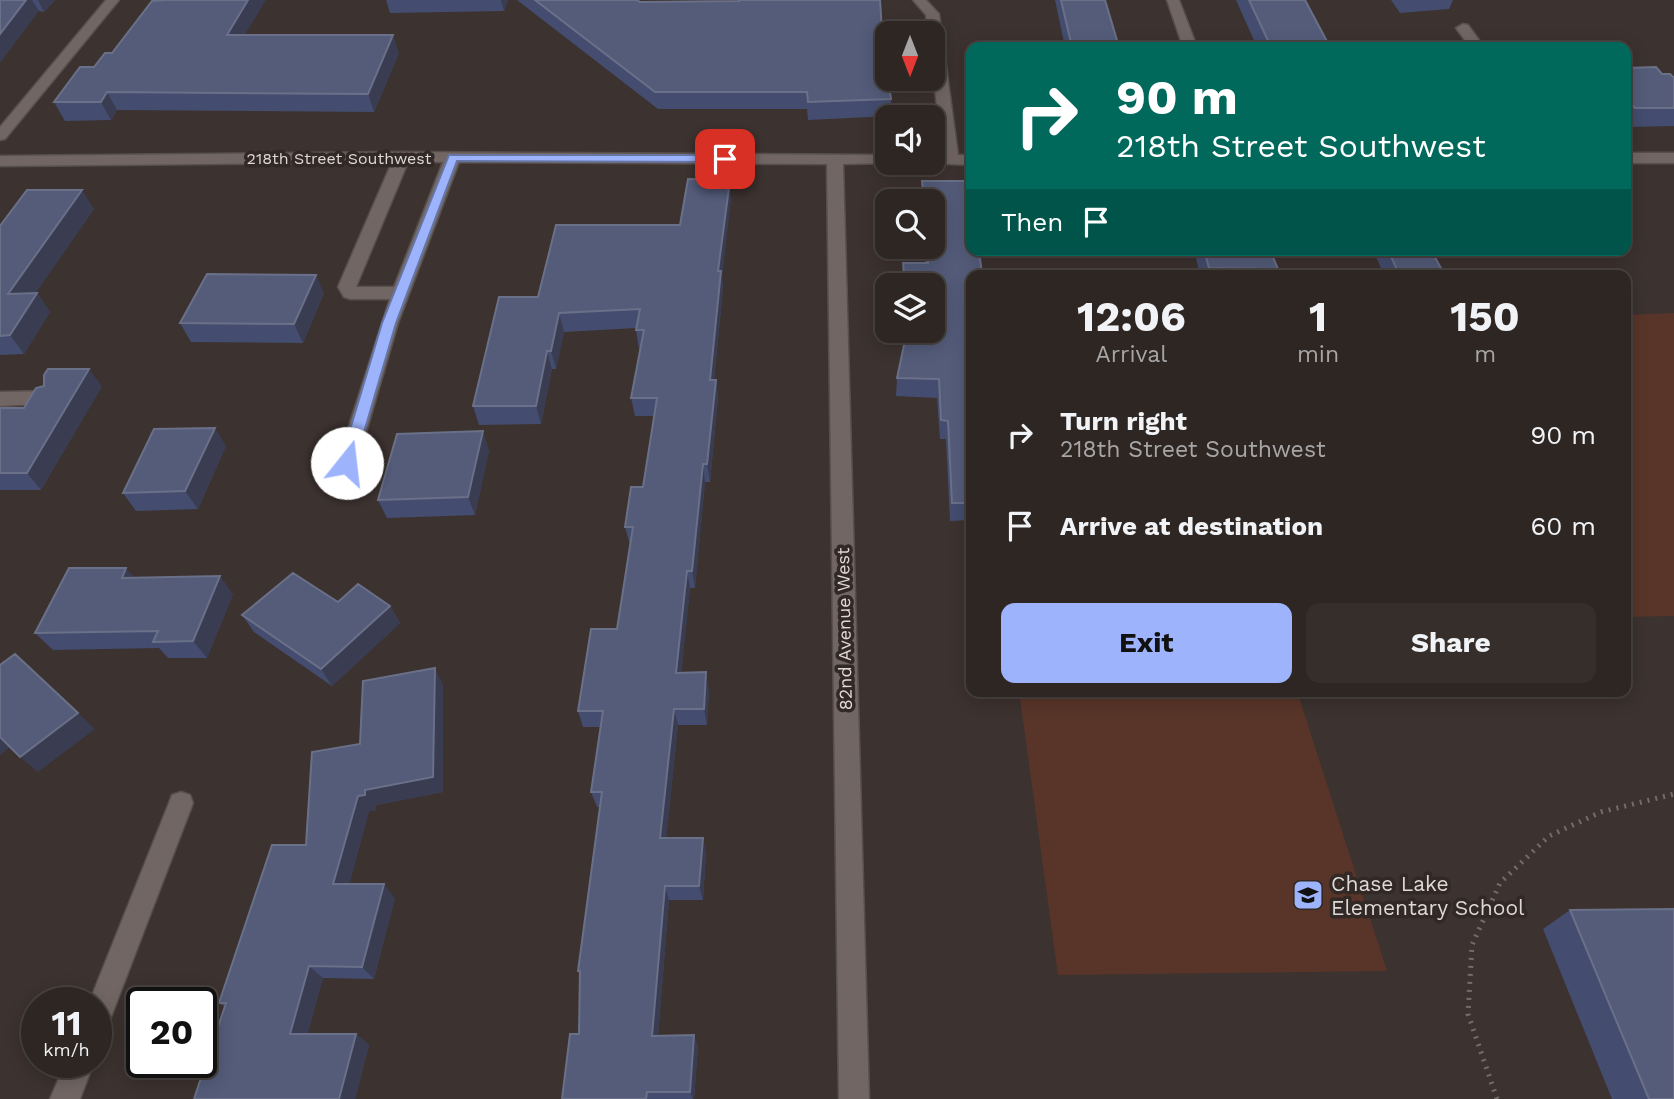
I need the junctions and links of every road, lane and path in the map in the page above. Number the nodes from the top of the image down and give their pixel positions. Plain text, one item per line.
1 (113, 0) edge
2 (919, 0) edge
3 (1173, 0) edge
4 (1463, 27) dead end
5 (1188, 42) edge
6 (1474, 42) edge
7 (0, 136) edge
8 (402, 157) junction
9 (453, 158) junction
10 (1631, 158) edge
11 (1674, 158) edge
12 (835, 159) junction
13 (875, 160) edge
14 (945, 160) edge
15 (951, 160) junction
16 (966, 160) edge
17 (0, 161) edge
18 (401, 293) junction
19 (0, 398) edge
20 (48, 398) edge
21 (347, 463) dead end
22 (1674, 794) edge
23 (181, 803) dead end
24 (109, 987) edge
25 (74, 1078) edge
26 (65, 1099) edge
27 (854, 1099) edge
28 (1497, 1099) edge

1 - 7 street
2 - 15 street
3 - 5 street
4 - 6 street
8 - 9 street, 218th Street Southwest
8 - 17 street, 218th Street Southwest
8 - 18 street
9 - 12 street, 218th Street Southwest
9 - 18 street
10 - 11 street
12 - 13 street, 218th Street Southwest
12 - 27 street, 82nd Avenue West
14 - 15 street
15 - 16 street
18 - 21 street
19 - 20 street
22 - 28 path
23 - 24 street
25 - 26 street

